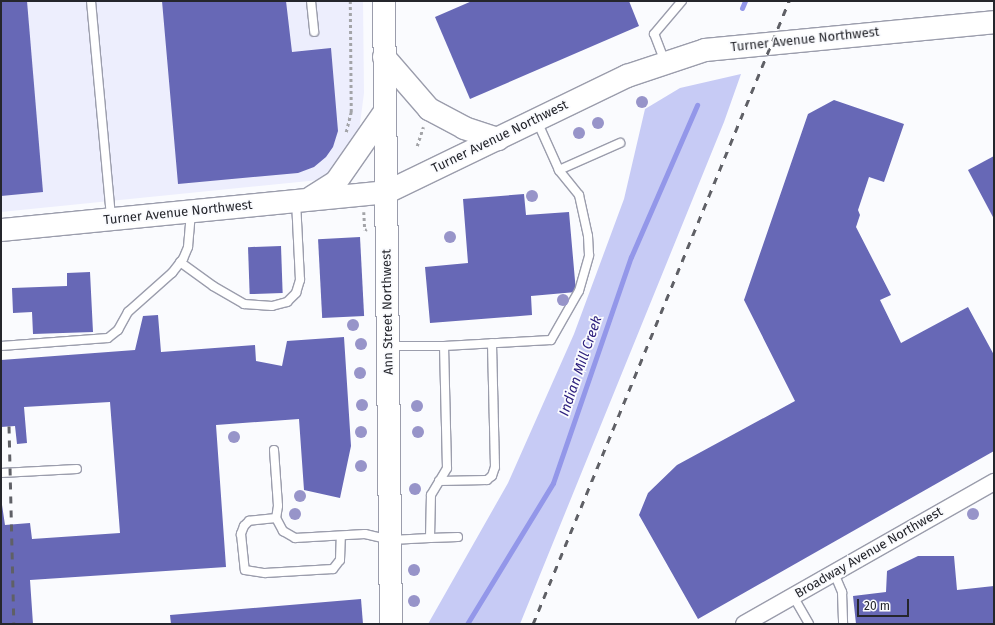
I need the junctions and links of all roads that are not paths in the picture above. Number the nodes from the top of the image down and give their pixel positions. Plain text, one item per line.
1 (91, 1) edge
2 (311, 1) edge
3 (384, 1) edge
4 (682, 1) edge
5 (994, 22) edge
6 (314, 32) dead end
7 (384, 57) junction
8 (665, 62) junction
9 (384, 113) junction
10 (537, 121) junction
11 (498, 139) junction
12 (620, 142) dead end
13 (559, 170) junction
14 (387, 192) junction
15 (302, 200) junction
16 (191, 211) junction
17 (111, 219) junction
18 (1, 230) edge
19 (180, 262) junction
20 (492, 343) junction
21 (1, 346) edge
22 (388, 346) junction
23 (444, 346) junction
24 (274, 450) dead end
25 (77, 469) dead end
26 (1, 473) edge
27 (439, 481) junction
28 (994, 482) edge
29 (276, 518) junction
30 (341, 536) junction
31 (458, 537) dead end
32 (430, 538) junction
33 (390, 540) junction
34 (834, 573) junction
35 (794, 596) junction
36 (391, 624) edge
37 (744, 624) edge
38 (809, 624) edge
39 (843, 624) edge

1 - 17 lane
2 - 6 lane
3 - 7 street, Ann Street Northwest
4 - 8 lane
5 - 8 street, Turner Avenue Northwest
7 - 9 street, Ann Street Northwest
7 - 11 street
8 - 10 street, Turner Avenue Northwest
9 - 14 street, Ann Street Northwest
9 - 15 street
10 - 11 street, Turner Avenue Northwest
10 - 13 lane
11 - 14 street, Turner Avenue Northwest
12 - 13 lane
13 - 20 lane
14 - 15 street, Turner Avenue Northwest
14 - 22 street, Ann Street Northwest
15 - 16 street, Turner Avenue Northwest
15 - 19 lane
16 - 17 street, Turner Avenue Northwest
16 - 19 lane
17 - 18 street, Turner Avenue Northwest
19 - 21 lane
20 - 23 lane
20 - 27 lane
22 - 23 lane
22 - 33 street, Ann Street Northwest
23 - 27 lane
24 - 29 lane
25 - 26 lane
27 - 32 lane
28 - 34 street, Broadway Avenue Northwest
29 - 30 lane
29 - 30 lane
30 - 33 lane
31 - 32 lane
32 - 33 lane
33 - 36 street, Ann Street Northwest
34 - 35 street, Broadway Avenue Northwest
34 - 39 lane
35 - 37 street, Broadway Avenue Northwest
35 - 38 lane

